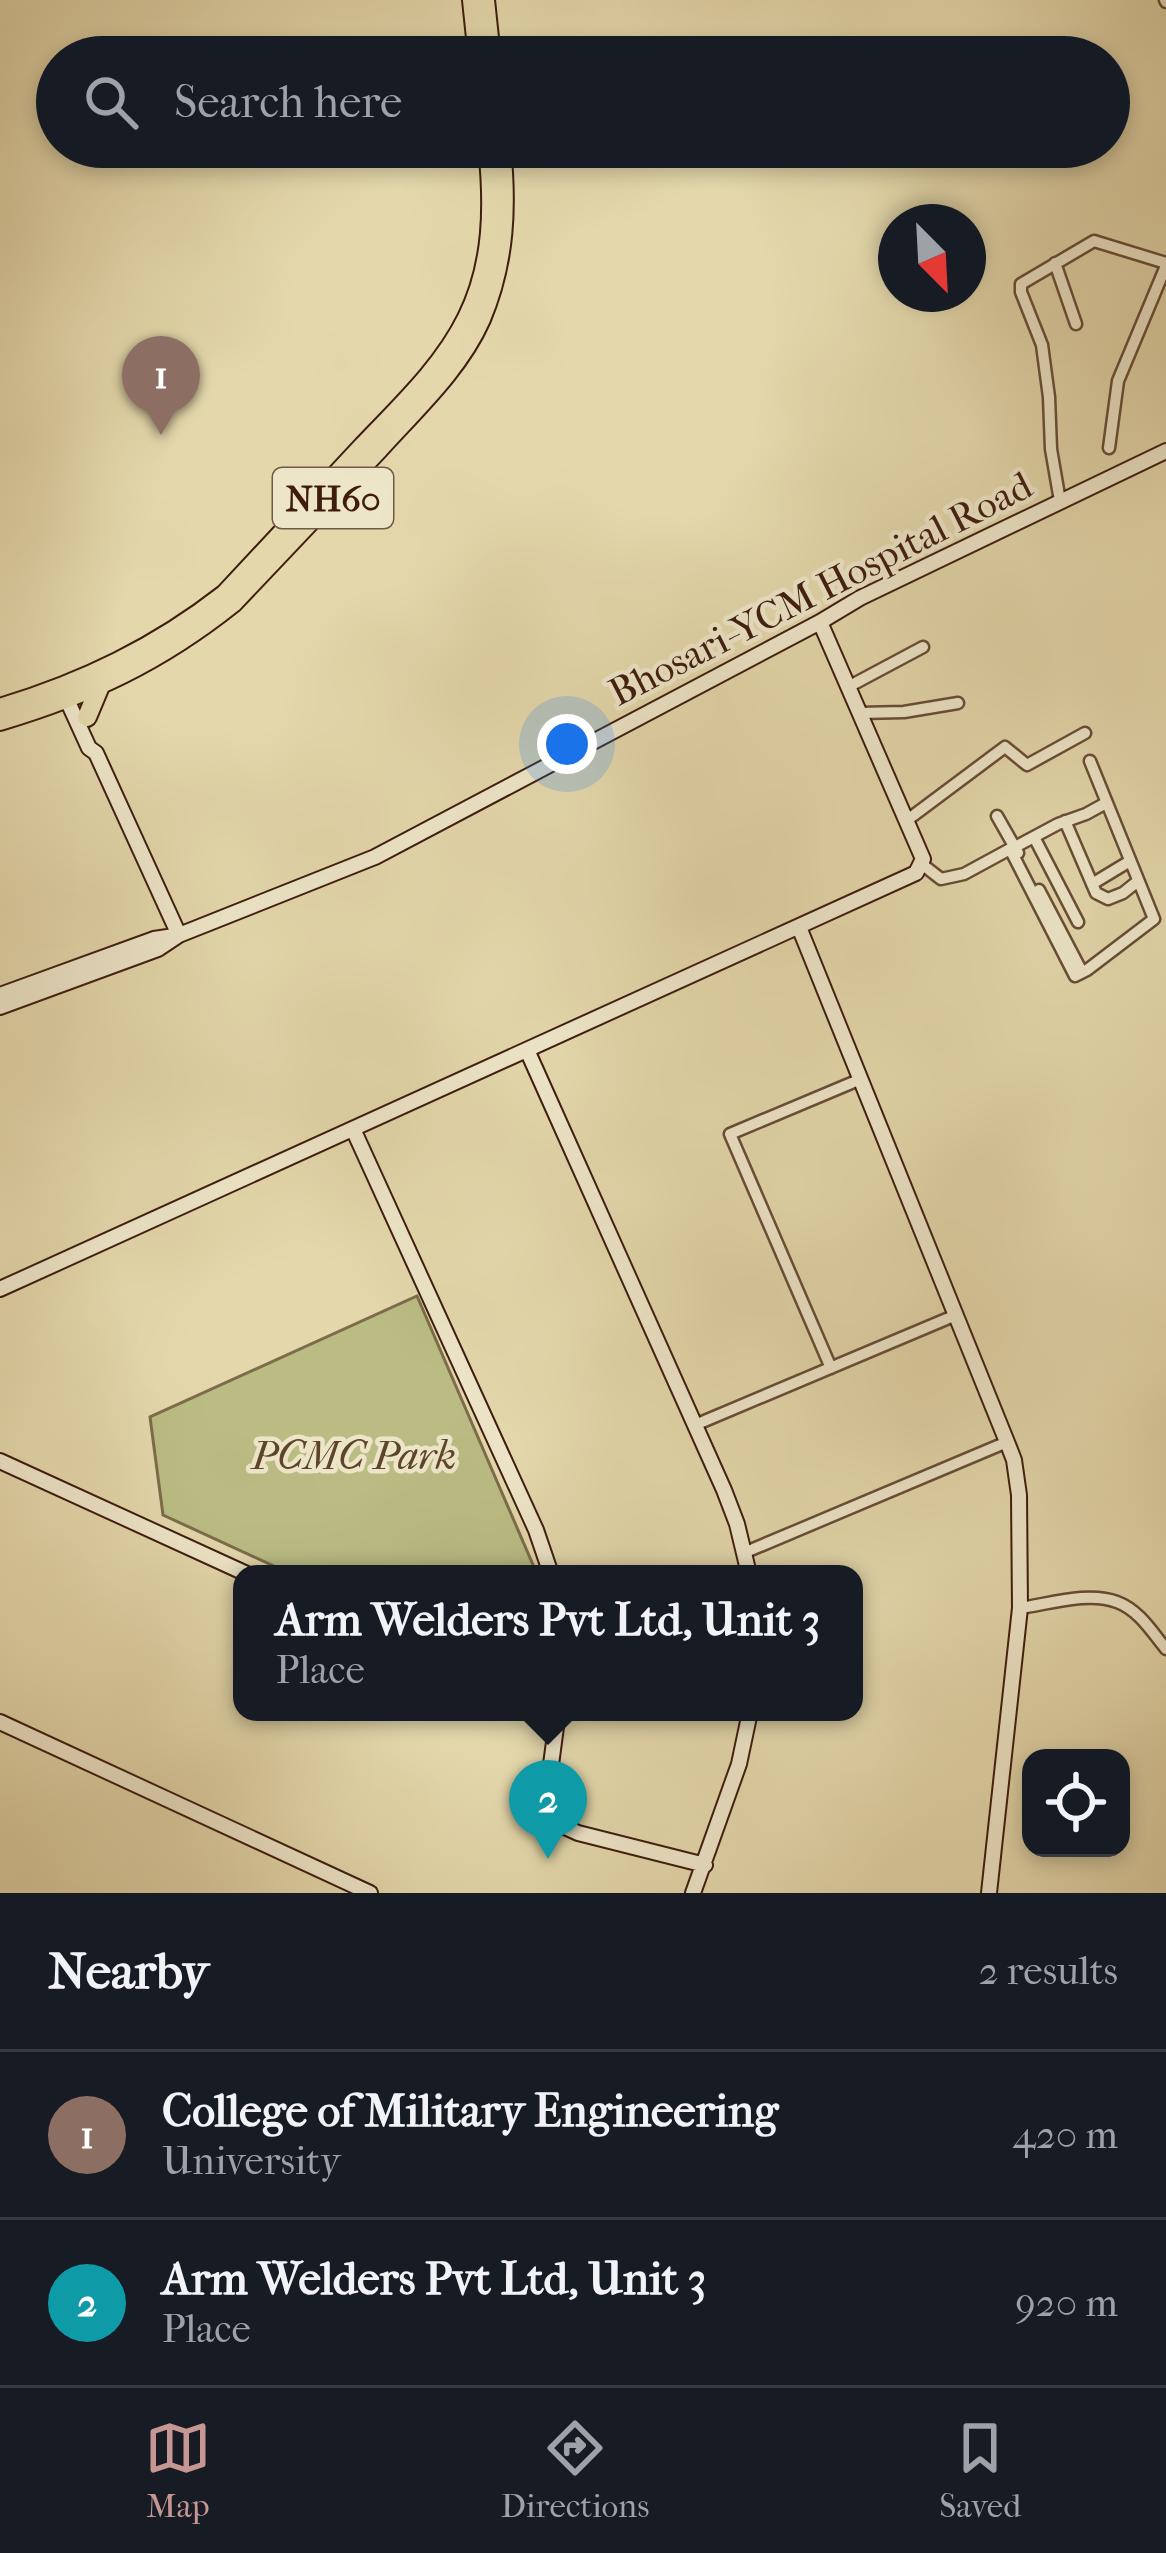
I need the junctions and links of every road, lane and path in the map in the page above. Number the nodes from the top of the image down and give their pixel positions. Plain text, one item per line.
1 (472, 0) edge
2 (484, 0) edge
3 (476, 36) edge
4 (488, 36) edge
5 (489, 168) edge
6 (502, 168) edge
7 (1055, 263) junction
8 (1166, 265) edge
9 (1076, 324) dead end
10 (1109, 448) dead end
11 (1166, 451) edge
12 (1060, 501) junction
13 (820, 622) junction
14 (922, 647) dead end
15 (100, 686) junction
16 (848, 687) junction
17 (66, 695) junction
18 (958, 703) dead end
19 (0, 708) edge
20 (860, 713) junction
21 (82, 720) junction
22 (0, 721) edge
23 (1085, 733) dead end
24 (1090, 761) dead end
25 (1106, 803) junction
26 (995, 817) dead end
27 (906, 821) junction
28 (1065, 821) junction
29 (1034, 836) junction
30 (1013, 848) junction
31 (1130, 861) junction
32 (922, 865) junction
33 (1138, 881) junction
34 (1092, 884) junction
35 (1078, 922) dead end
36 (799, 927) junction
37 (179, 935) junction
38 (0, 995) edge
39 (0, 1006) edge
40 (527, 1050) junction
41 (861, 1079) junction
42 (353, 1129) junction
43 (0, 1289) edge
44 (956, 1315) junction
45 (832, 1368) junction
46 (695, 1425) junction
47 (1007, 1442) junction
48 (0, 1461) edge
49 (746, 1552) junction
50 (548, 1565) edge
51 (748, 1565) edge
52 (233, 1568) edge
53 (1020, 1608) junction
54 (1166, 1649) edge
55 (557, 1721) edge
56 (748, 1721) edge
57 (0, 1723) edge
58 (705, 1865) junction
59 (370, 1893) edge
60 (693, 1893) edge
61 (989, 1893) edge

1 - 3 highway
2 - 4 highway
5 - 17 highway, NH60
6 - 15 highway, NH60
7 - 8 street
7 - 9 street
7 - 12 street
8 - 10 street
11 - 12 street, Bhosari-YCM Hospital Road
12 - 13 street, Bhosari-YCM Hospital Road
13 - 16 street
13 - 37 street, Bhosari-YCM Hospital Road
14 - 16 street
15 - 17 highway, NH60
15 - 21 highway
16 - 20 street
17 - 19 highway, NH60
17 - 21 highway
17 - 21 street
17 - 22 highway, NH60
18 - 20 street
20 - 27 street
21 - 37 street
23 - 27 street
24 - 25 street
25 - 28 street
25 - 31 street
26 - 30 street
27 - 32 street
28 - 29 street
28 - 34 street
29 - 30 street
29 - 35 street
30 - 32 street
30 - 33 street
31 - 33 street
31 - 34 street
32 - 36 street
33 - 34 street
36 - 40 street
36 - 41 street
37 - 38 street
37 - 39 street
40 - 42 street
40 - 46 street
41 - 44 street
41 - 45 street
42 - 43 street
42 - 50 street
44 - 45 street
44 - 47 street
45 - 46 street
46 - 49 street
47 - 49 street
47 - 53 street
48 - 52 street
49 - 51 street
53 - 54 street
53 - 61 street
55 - 58 street
56 - 58 street
57 - 59 street
58 - 60 street

